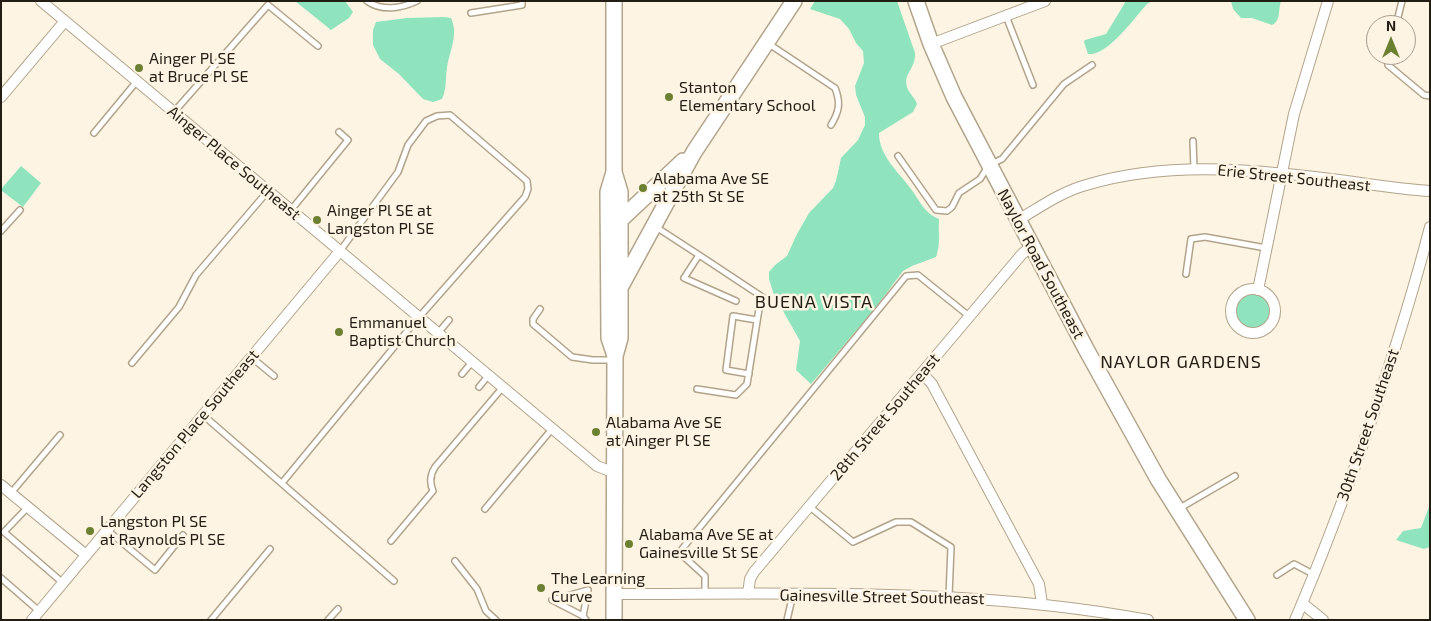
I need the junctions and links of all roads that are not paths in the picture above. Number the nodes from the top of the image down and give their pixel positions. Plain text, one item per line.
1 (367, 1) edge
2 (417, 1) edge
3 (522, 1) edge
4 (614, 1) edge
5 (794, 1) edge
6 (916, 1) edge
7 (1045, 1) edge
8 (1328, 1) edge
9 (1402, 1) edge
10 (47, 3) edge
11 (471, 12) dead end
12 (1398, 15) edge
13 (1006, 16) junction
14 (65, 21) junction
15 (767, 42) junction
16 (931, 44) junction
17 (318, 46) dead end
18 (1092, 65) dead end
19 (1388, 65) edge
20 (137, 82) junction
21 (1033, 85) dead end
22 (1430, 96) edge
23 (1, 97) edge
24 (174, 113) junction
25 (831, 125) dead end
26 (339, 132) dead end
27 (94, 134) dead end
28 (1193, 141) dead end
29 (694, 152) junction
30 (898, 156) dead end
31 (989, 165) junction
32 (1194, 169) junction
33 (614, 172) junction
34 (1281, 174) junction
35 (268, 191) junction
36 (1430, 192) edge
37 (20, 210) dead end
38 (290, 210) junction
39 (620, 219) junction
40 (1018, 220) junction
41 (654, 225) junction
42 (1430, 227) edge
43 (608, 230) junction
44 (1, 231) edge
45 (1032, 246) junction
46 (1266, 248) junction
47 (340, 252) junction
48 (699, 255) junction
49 (1186, 274) dead end
50 (620, 288) junction
51 (1258, 290) junction
52 (736, 301) dead end
53 (540, 309) dead end
54 (969, 316) junction
55 (419, 318) junction
56 (449, 320) dead end
57 (757, 320) junction
58 (438, 333) junction
59 (250, 357) junction
60 (615, 358) junction
61 (472, 362) junction
62 (132, 363) dead end
63 (922, 373) junction
64 (462, 374) dead end
65 (749, 374) junction
66 (274, 376) dead end
67 (488, 376) junction
68 (479, 387) dead end
69 (502, 388) junction
70 (697, 389) dead end
71 (203, 415) junction
72 (552, 429) junction
73 (60, 434) dead end
74 (615, 473) junction
75 (1235, 476) dead end
76 (282, 483) junction
77 (1, 485) edge
78 (11, 493) junction
79 (28, 507) junction
80 (810, 507) junction
81 (485, 509) dead end
82 (1177, 510) junction
83 (107, 530) junction
84 (2, 533) edge
85 (183, 535) dead end
86 (392, 541) dead end
87 (270, 549) dead end
88 (86, 555) junction
89 (455, 561) dead end
90 (1314, 574) junction
91 (1277, 575) dead end
92 (1, 578) edge
93 (394, 581) dead end
94 (63, 582) junction
95 (614, 594) junction
96 (705, 594) junction
97 (748, 594) junction
98 (793, 594) junction
99 (949, 596) junction
100 (1302, 603) junction
101 (1042, 604) junction
102 (338, 609) dead end
103 (39, 611) junction
104 (584, 618) edge
105 (32, 620) edge
106 (211, 620) edge
107 (328, 620) edge
108 (496, 620) edge
109 (614, 620) edge
110 (786, 620) edge
111 (1148, 620) edge
112 (1247, 620) edge
113 (1295, 620) edge
114 (1323, 620) edge

1 - 2 lane
3 - 11 lane
4 - 33 main road
5 - 15 main road
6 - 16 main road, Naylor Road Southeast
7 - 13 street
8 - 34 street
9 - 12 lane
10 - 14 street, Ainger Place Southeast
13 - 16 street
13 - 21 lane
14 - 20 street, Ainger Place Southeast
14 - 23 street
15 - 25 lane
15 - 29 main road
16 - 31 main road, Naylor Road Southeast
17 - 24 lane
18 - 31 lane
19 - 22 lane
20 - 24 street, Ainger Place Southeast
20 - 27 lane
24 - 35 street, Ainger Place Southeast
26 - 38 lane
28 - 32 lane
29 - 39 main road
29 - 41 main road
30 - 31 lane
31 - 40 main road, Naylor Road Southeast
32 - 34 street, Erie Street Southeast
32 - 40 street, Erie Street Southeast
33 - 39 main road
33 - 43 main road
34 - 36 street, Erie Street Southeast
34 - 46 street
35 - 38 street, Ainger Place Southeast
35 - 62 lane
37 - 44 lane
38 - 47 street, Ainger Place Southeast
39 - 43 main road
39 - 50 main road
40 - 45 main road, Naylor Road Southeast
41 - 48 lane
41 - 50 main road
42 - 90 street, 30th Street Southeast
43 - 60 main road
45 - 54 street, 28th Street Southeast
45 - 82 main road, Naylor Road Southeast
46 - 49 lane
46 - 51 street
47 - 55 street, Ainger Place Southeast
47 - 55 lane
47 - 59 street, Langston Place Southeast
48 - 52 lane
48 - 57 lane
50 - 60 main road
51 - 51 street
53 - 60 lane
54 - 63 street, 28th Street Southeast
54 - 96 lane
55 - 58 street, Ainger Place Southeast
55 - 76 lane
56 - 58 lane
57 - 65 lane
57 - 65 lane
58 - 61 street, Ainger Place Southeast
59 - 66 lane
59 - 71 street, Langston Place Southeast
60 - 74 main road
61 - 64 lane
61 - 67 street, Ainger Place Southeast
63 - 80 street, 28th Street Southeast
63 - 101 street
65 - 70 lane
67 - 68 lane
67 - 69 street, Ainger Place Southeast
69 - 72 street, Ainger Place Southeast
69 - 86 lane
71 - 76 lane
71 - 83 street, Langston Place Southeast
72 - 74 street, Ainger Place Southeast
72 - 81 lane
73 - 78 lane
74 - 95 main road
75 - 82 lane
76 - 93 lane
77 - 78 street
78 - 79 street
79 - 84 lane
79 - 88 street
80 - 97 street, 28th Street Southeast
80 - 99 lane
82 - 112 main road, Naylor Road Southeast
83 - 85 lane
83 - 88 street, Langston Place Southeast
84 - 94 lane
87 - 106 lane
88 - 94 street, Langston Place Southeast
89 - 108 lane
90 - 91 lane
90 - 100 street, 30th Street Southeast
92 - 103 lane
94 - 103 street, Langston Place Southeast
95 - 96 street, Gainesville Street Southeast
95 - 109 main road
96 - 97 street, Gainesville Street Southeast
97 - 98 street, Gainesville Street Southeast
98 - 99 street, Gainesville Street Southeast
98 - 110 lane
99 - 101 street, Gainesville Street Southeast
100 - 113 street, 30th Street Southeast
100 - 114 street
101 - 111 street, Gainesville Street Southeast
102 - 107 lane
103 - 105 street, Langston Place Southeast
104 - 104 lane

